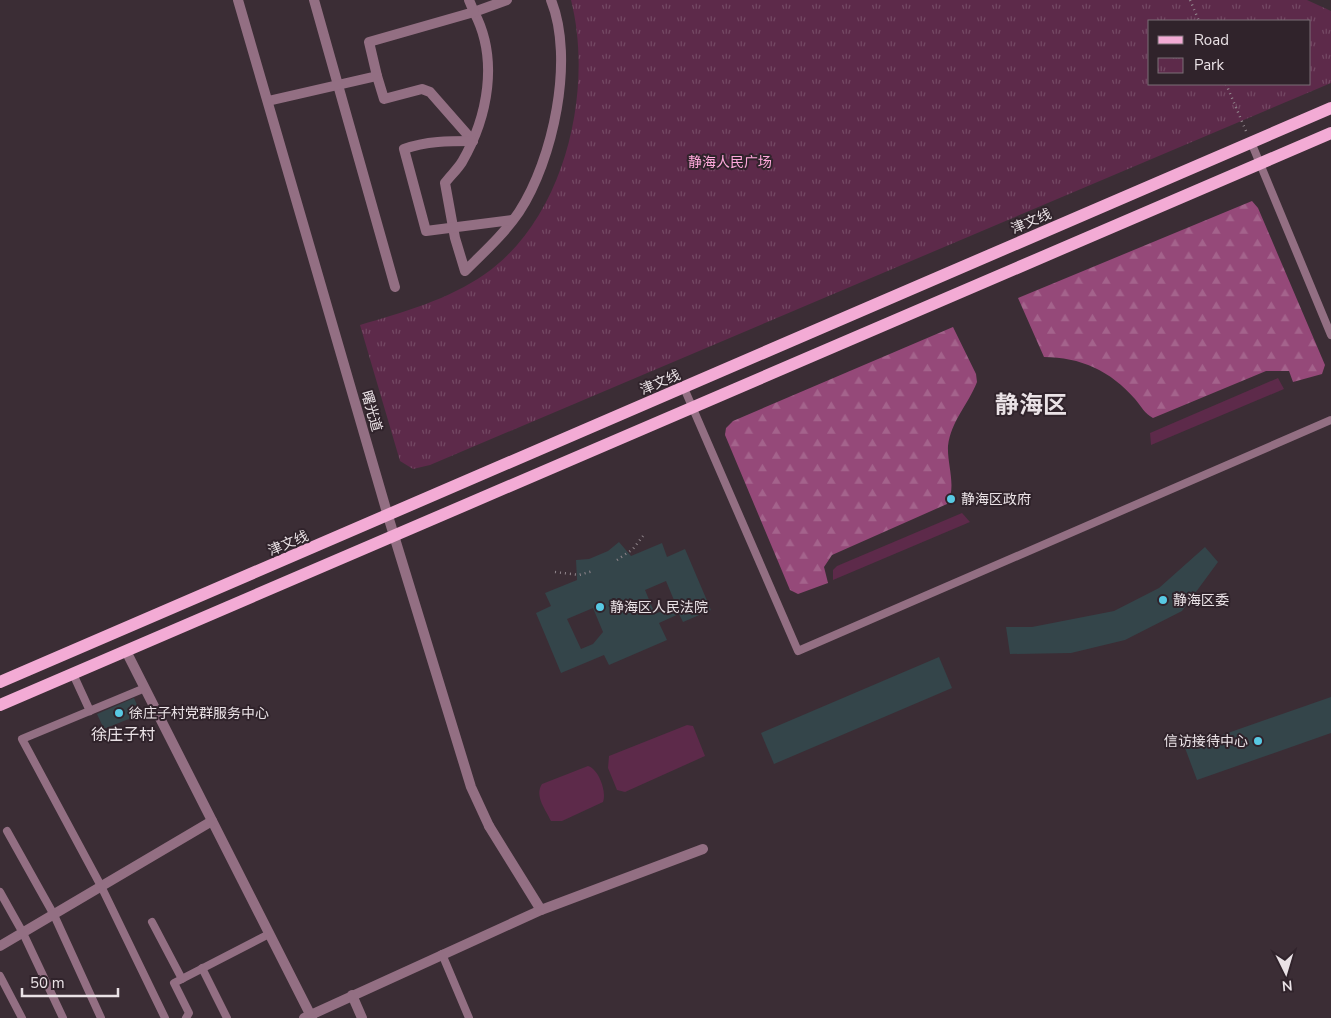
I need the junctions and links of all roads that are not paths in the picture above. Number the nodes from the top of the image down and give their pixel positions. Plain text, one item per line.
1 (238, 0) edge
2 (314, 0) edge
3 (469, 0) edge
4 (507, 0) edge
5 (551, 0) edge
6 (474, 12) junction
7 (377, 76) junction
8 (340, 84) junction
9 (268, 101) junction
10 (1331, 108) edge
11 (1331, 133) edge
12 (473, 141) junction
13 (1251, 142) junction
14 (1260, 163) junction
15 (512, 220) junction
16 (454, 228) junction
17 (395, 287) dead end
18 (1331, 335) edge
19 (684, 388) junction
20 (693, 408) junction
21 (1331, 420) edge
22 (388, 516) junction
23 (394, 535) junction
24 (126, 651) junction
25 (73, 674) junction
26 (0, 682) edge
27 (144, 688) junction
28 (0, 705) edge
29 (90, 711) junction
30 (212, 821) junction
31 (7, 831) dead end
32 (703, 849) dead end
33 (101, 886) junction
34 (0, 892) edge
35 (541, 910) junction
36 (54, 914) junction
37 (152, 922) dead end
38 (23, 932) junction
39 (269, 934) junction
40 (0, 946) edge
41 (442, 954) junction
42 (202, 968) junction
43 (0, 976) edge
44 (182, 979) junction
45 (352, 995) junction
46 (308, 1017) edge
47 (22, 1018) edge
48 (63, 1018) edge
49 (101, 1018) edge
50 (165, 1018) edge
51 (186, 1018) edge
52 (227, 1018) edge
53 (362, 1018) edge
54 (469, 1018) edge

1 - 9 street, 曙光道
2 - 8 street
3 - 6 street
4 - 6 street
5 - 15 street
6 - 7 street
6 - 12 street
7 - 8 street
7 - 12 street
8 - 9 street
8 - 17 street
9 - 22 street, 曙光道
10 - 13 main road, 津文线
11 - 14 main road
12 - 16 street
12 - 16 street
13 - 14 lane
13 - 19 main road, 津文线
14 - 18 lane
14 - 20 main road
15 - 16 street
15 - 16 street
19 - 20 lane
19 - 22 main road, 津文线
20 - 21 lane
20 - 23 main road
22 - 23 street, 曙光道
22 - 26 main road, 津文线
23 - 24 main road
23 - 35 street, 曙光道
24 - 25 main road
24 - 27 street
25 - 28 main road
25 - 29 lane
27 - 29 lane
27 - 30 street
29 - 33 lane
30 - 33 street
30 - 39 street
31 - 36 lane
32 - 35 street
33 - 36 street
33 - 50 lane
34 - 38 lane
35 - 41 street
36 - 38 street
36 - 49 lane
37 - 44 lane
38 - 40 street
38 - 48 lane
39 - 42 lane
39 - 46 street
41 - 45 street
41 - 54 lane
42 - 44 lane
42 - 52 lane
43 - 47 lane
44 - 51 lane
45 - 46 street
45 - 53 street

